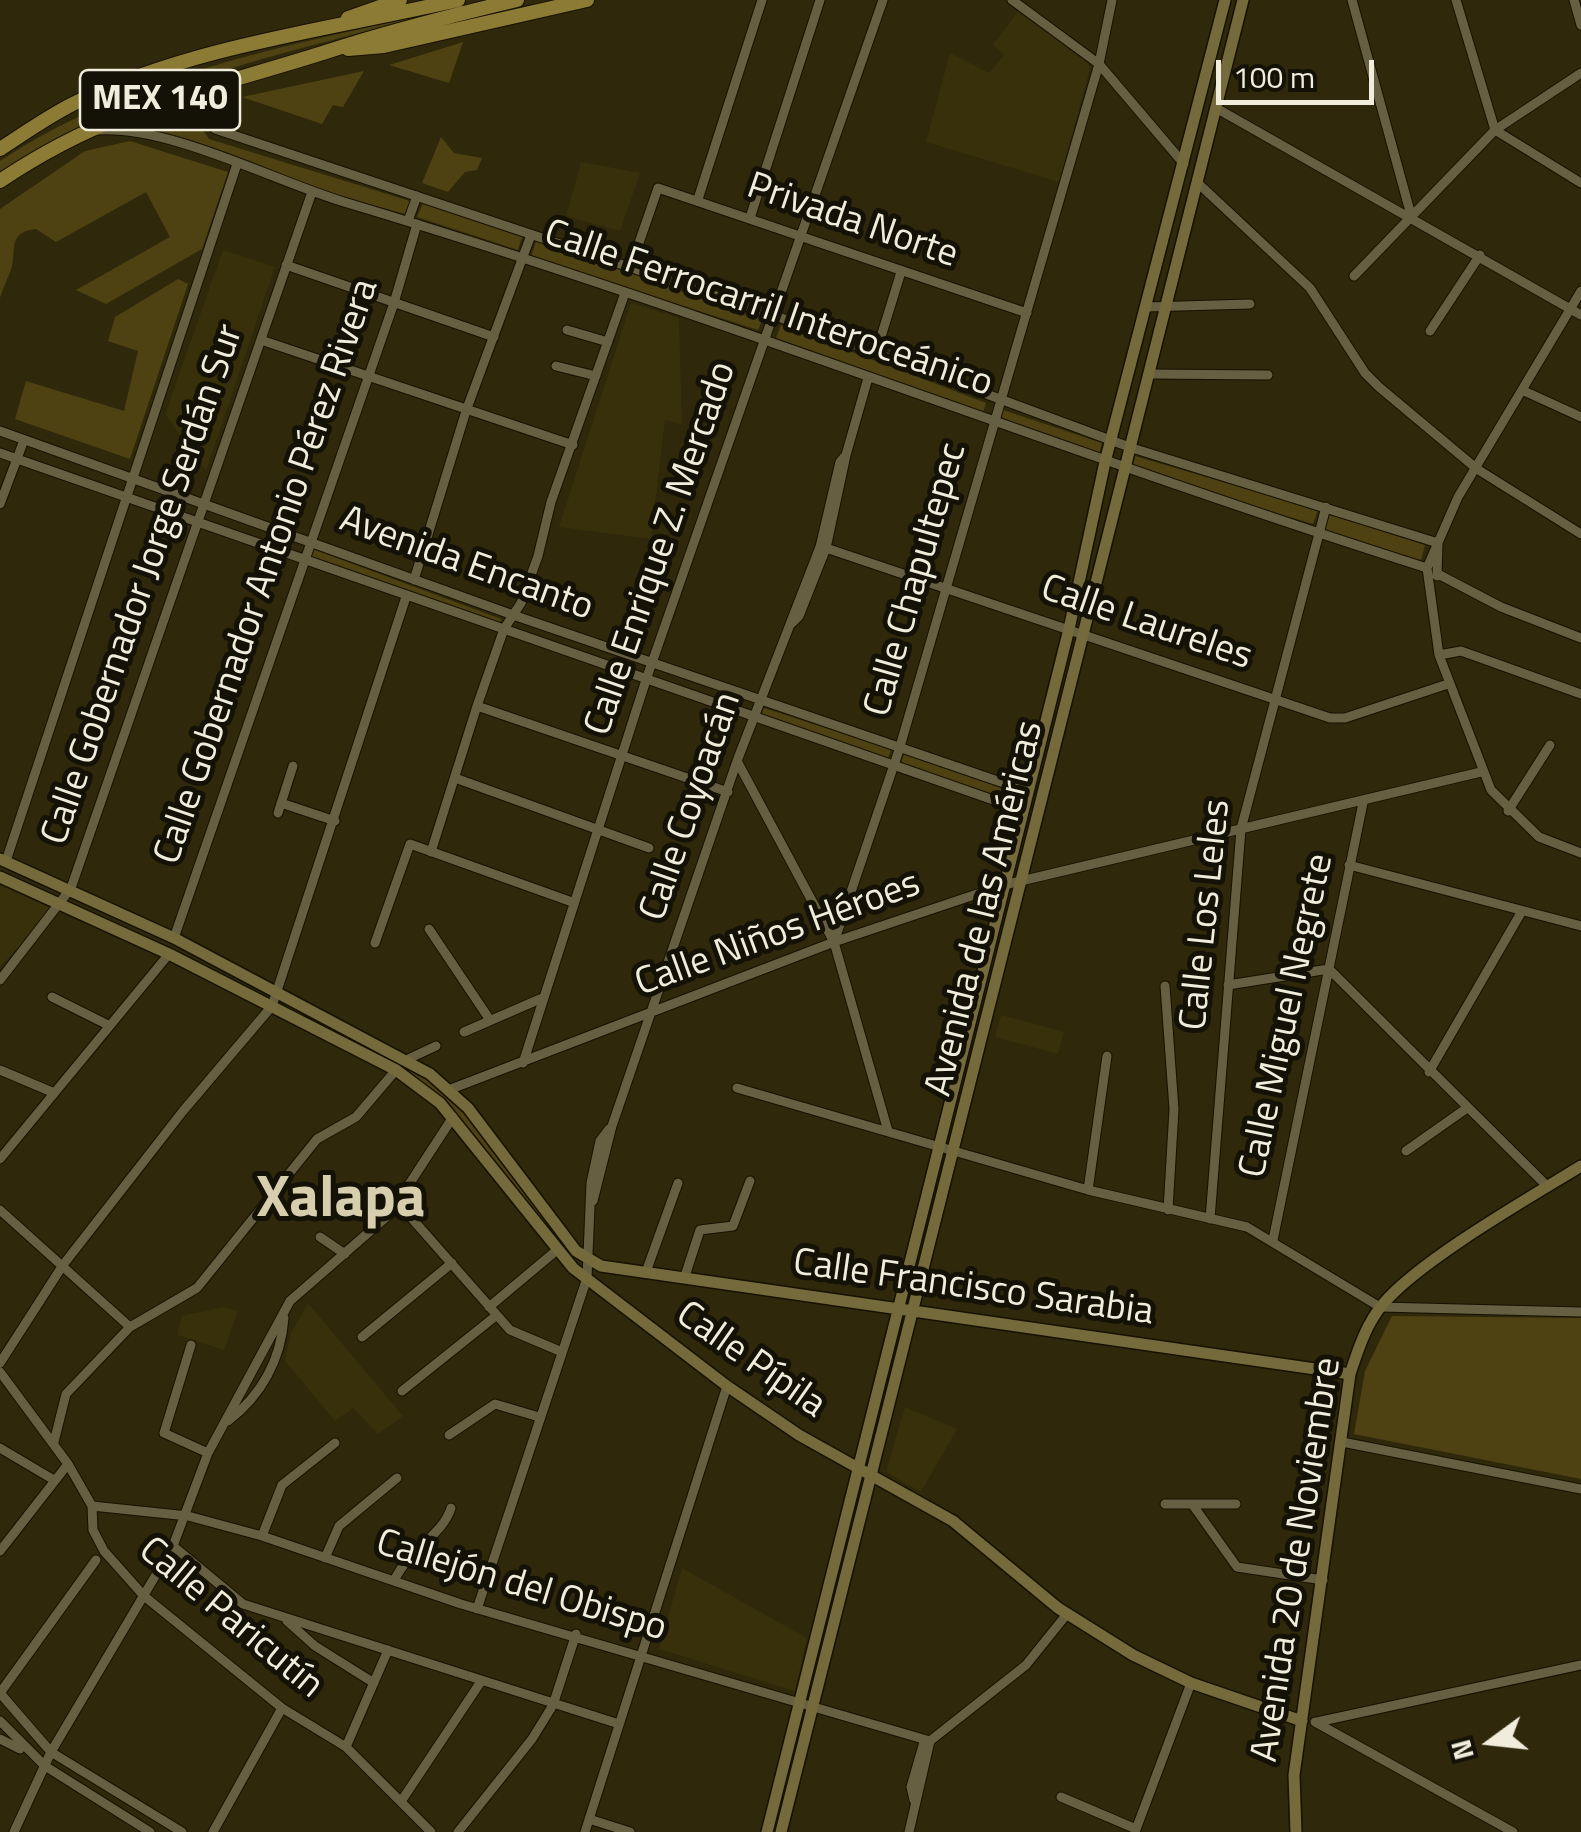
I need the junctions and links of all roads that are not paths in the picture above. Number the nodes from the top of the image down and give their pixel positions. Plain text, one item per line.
1 (400, 0) edge
2 (458, 0) edge
3 (516, 0) edge
4 (587, 0) edge
5 (762, 0) edge
6 (820, 0) edge
7 (883, 0) edge
8 (1012, 0) edge
9 (1112, 0) edge
10 (1224, 0) edge
11 (1242, 0) edge
12 (1352, 0) edge
13 (1456, 0) edge
14 (1574, 0) edge
15 (1581, 25) edge
16 (327, 27) junction
17 (332, 50) junction
18 (1099, 64) junction
19 (1581, 73) edge
20 (222, 79) junction
21 (1216, 108) junction
22 (1494, 130) junction
23 (86, 131) junction
24 (0, 150) edge
25 (237, 164) junction
26 (1184, 164) junction
27 (0, 181) edge
28 (1581, 183) edge
29 (1200, 186) junction
30 (312, 192) junction
31 (417, 196) junction
32 (698, 199) junction
33 (1412, 215) junction
34 (750, 218) junction
35 (412, 223) junction
36 (531, 235) junction
37 (802, 237) junction
38 (1480, 255) junction
39 (522, 258) junction
40 (286, 265) junction
41 (630, 266) junction
42 (900, 272) junction
43 (1354, 276) dead end
44 (625, 292) junction
45 (1581, 292) edge
46 (394, 303) junction
47 (1250, 304) dead end
48 (1168, 306) junction
49 (1146, 308) junction
50 (1570, 309) junction
51 (1026, 313) junction
52 (1581, 315) edge
53 (776, 316) junction
54 (567, 330) dead end
55 (1430, 332) dead end
56 (494, 337) junction
57 (768, 339) junction
58 (260, 340) junction
59 (608, 342) junction
60 (876, 353) junction
61 (556, 366) dead end
62 (1151, 374) junction
63 (1268, 375) dead end
64 (596, 376) junction
65 (366, 377) junction
66 (868, 378) junction
67 (1524, 391) junction
68 (1000, 398) junction
69 (466, 410) junction
70 (1581, 417) edge
71 (994, 420) junction
72 (0, 431) edge
73 (24, 440) junction
74 (1111, 440) junction
75 (573, 444) junction
76 (1132, 448) junction
77 (0, 453) edge
78 (846, 455) junction
79 (17, 459) junction
80 (1106, 462) junction
81 (1477, 469) junction
82 (1126, 470) junction
83 (136, 478) junction
84 (130, 497) junction
85 (203, 502) junction
86 (0, 504) edge
87 (1326, 507) junction
88 (196, 522) junction
89 (1319, 534) junction
90 (1581, 534) edge
91 (310, 541) junction
92 (1438, 543) junction
93 (826, 548) junction
94 (304, 559) junction
95 (1427, 568) junction
96 (1438, 574) junction
97 (414, 580) junction
98 (946, 588) junction
99 (1430, 588) junction
100 (406, 596) junction
101 (512, 615) junction
102 (792, 623) junction
103 (504, 629) junction
104 (1069, 629) junction
105 (1087, 638) junction
106 (1581, 638) edge
107 (1439, 655) junction
108 (653, 662) junction
109 (646, 680) junction
110 (1448, 684) junction
111 (1581, 694) edge
112 (760, 699) junction
113 (1274, 699) junction
114 (477, 706) junction
115 (752, 717) junction
116 (1550, 745) dead end
117 (899, 750) junction
118 (622, 755) junction
119 (737, 761) junction
120 (293, 766) dead end
121 (893, 767) junction
122 (1481, 772) junction
123 (454, 778) junction
124 (1027, 791) junction
125 (728, 792) junction
126 (1363, 803) junction
127 (1022, 810) junction
128 (1508, 811) junction
129 (335, 821) junction
130 (1241, 829) junction
131 (596, 830) junction
132 (648, 848) dead end
133 (426, 850) junction
134 (1581, 853) edge
135 (3, 860) edge
136 (1349, 866) junction
137 (0, 877) edge
138 (1020, 882) junction
139 (1004, 886) junction
140 (71, 888) junction
141 (572, 902) junction
142 (63, 903) junction
143 (1522, 911) junction
144 (1581, 926) edge
145 (429, 929) dead end
146 (174, 938) junction
147 (834, 942) junction
148 (376, 943) dead end
149 (169, 954) junction
150 (1328, 970) junction
151 (0, 980) edge
152 (1165, 986) dead end
153 (1228, 986) junction
154 (279, 992) junction
155 (52, 997) dead end
156 (540, 999) junction
157 (272, 1006) junction
158 (654, 1012) junction
159 (490, 1020) junction
160 (108, 1025) junction
161 (464, 1032) dead end
162 (436, 1046) dead end
163 (1107, 1056) dead end
164 (523, 1063) junction
165 (401, 1065) junction
166 (0, 1070) edge
167 (1429, 1072) junction
168 (737, 1088) dead end
169 (452, 1089) junction
170 (52, 1092) junction
171 (1466, 1108) junction
172 (453, 1118) junction
173 (888, 1131) junction
174 (939, 1147) junction
175 (1406, 1152) dead end
176 (955, 1154) junction
177 (0, 1159) edge
178 (1581, 1166) edge
179 (750, 1181) dead end
180 (678, 1183) dead end
181 (1548, 1187) junction
182 (1088, 1190) junction
183 (400, 1205) junction
184 (0, 1210) edge
185 (1168, 1210) junction
186 (1210, 1219) junction
187 (320, 1237) dead end
188 (1273, 1240) junction
189 (558, 1250) junction
190 (344, 1254) junction
191 (588, 1260) junction
192 (452, 1262) junction
193 (63, 1265) junction
194 (646, 1272) junction
195 (685, 1276) junction
196 (586, 1278) junction
197 (1380, 1307) junction
198 (896, 1310) junction
199 (493, 1311) junction
200 (284, 1312) junction
201 (911, 1312) junction
202 (1581, 1312) edge
203 (130, 1327) junction
204 (362, 1337) dead end
205 (191, 1345) dead end
206 (562, 1352) junction
207 (0, 1363) edge
208 (0, 1372) edge
209 (1350, 1374) junction
210 (727, 1386) junction
211 (402, 1392) dead end
212 (539, 1417) junction
213 (228, 1421) junction
214 (450, 1435) dead end
215 (54, 1442) junction
216 (1342, 1442) junction
217 (335, 1443) dead end
218 (0, 1448) edge
219 (208, 1453) junction
220 (68, 1464) junction
221 (856, 1467) junction
222 (870, 1475) junction
223 (398, 1478) dead end
224 (54, 1480) junction
225 (1581, 1489) edge
226 (1165, 1504) dead end
227 (1192, 1504) junction
228 (1236, 1504) dead end
229 (92, 1506) junction
230 (451, 1508) dead end
231 (188, 1516) junction
232 (0, 1532) edge
233 (262, 1536) junction
234 (10, 1538) junction
235 (173, 1546) junction
236 (0, 1552) edge
237 (325, 1558) junction
238 (96, 1560) dead end
239 (1323, 1580) junction
240 (394, 1581) junction
241 (144, 1596) junction
242 (477, 1609) junction
243 (1067, 1614) junction
244 (285, 1619) junction
245 (576, 1634) junction
246 (388, 1650) junction
247 (642, 1655) junction
248 (1581, 1665) edge
249 (374, 1683) junction
250 (480, 1683) junction
251 (1190, 1683) junction
252 (0, 1693) edge
253 (799, 1702) junction
254 (553, 1704) junction
255 (814, 1706) junction
256 (282, 1708) junction
257 (0, 1721) edge
258 (1302, 1721) junction
259 (1317, 1722) junction
260 (619, 1724) junction
261 (0, 1739) edge
262 (927, 1742) junction
263 (346, 1747) junction
264 (51, 1752) junction
265 (30, 1754) junction
266 (44, 1766) junction
267 (1062, 1797) dead end
268 (402, 1800) junction
269 (589, 1820) junction
270 (425, 1829) edge
271 (1135, 1830) edge
272 (14, 1832) edge
273 (150, 1832) edge
274 (182, 1832) edge
275 (213, 1832) edge
276 (458, 1832) edge
277 (585, 1832) edge
278 (630, 1832) edge
279 (766, 1832) edge
280 (781, 1832) edge
281 (909, 1832) edge
282 (1296, 1832) edge
283 (1513, 1832) edge

1 - 16 highway, MEX 140
2 - 16 highway, MEX 140
3 - 17 highway, MEX 140
4 - 17 highway, MEX 140
5 - 32 street
6 - 34 street
7 - 37 street, Calle Enrique Z. Mercado
8 - 18 street
9 - 18 street, Calle Chapultepec
10 - 26 main road, Avenida de las Américas
11 - 21 main road, Avenida de las Américas
12 - 33 street
13 - 22 street
14 - 15 street
16 - 24 highway, MEX 140
17 - 20 highway, MEX 140
18 - 26 street
18 - 51 street, Calle Chapultepec
19 - 22 street
20 - 23 highway, MEX 140
20 - 31 street, Calle Ferrocarril Interoceánico
21 - 29 main road, Avenida de las Américas
21 - 33 street
22 - 28 street
22 - 33 street
23 - 25 street, Calle Ferrocarril Interoceánico
23 - 27 highway, MEX 140
25 - 30 street, Calle Ferrocarril Interoceánico
25 - 83 street
26 - 49 main road, Avenida de las Américas
29 - 48 main road, Avenida de las Américas
29 - 81 street
30 - 35 street, Calle Ferrocarril Interoceánico
30 - 40 street, Calle Gobernador Jorge Serdán Sur
31 - 35 street, Calle Gobernador Antonio Pérez Rivera
31 - 36 street, Calle Ferrocarril Interoceánico
32 - 34 street, Privada Norte
32 - 41 street, Privada Norte
33 - 38 street
33 - 43 street
34 - 37 street, Privada Norte
35 - 39 street, Calle Ferrocarril Interoceánico
35 - 46 street, Calle Gobernador Antonio Pérez Rivera
36 - 39 street
36 - 41 street, Calle Ferrocarril Interoceánico
37 - 42 street, Privada Norte
37 - 53 street, Calle Enrique Z. Mercado
38 - 50 street
38 - 55 street
39 - 44 street, Calle Ferrocarril Interoceánico
39 - 56 street
40 - 46 street
40 - 58 street, Calle Gobernador Jorge Serdán Sur
41 - 53 street, Calle Ferrocarril Interoceánico
42 - 51 street, Privada Norte
42 - 60 street
44 - 57 street, Calle Ferrocarril Interoceánico
44 - 59 street
45 - 50 street
46 - 56 street
46 - 65 street, Calle Gobernador Antonio Pérez Rivera
47 - 48 street
48 - 49 street
48 - 62 main road, Avenida de las Américas
49 - 74 main road, Avenida de las Américas
50 - 52 street
50 - 67 street
51 - 68 street, Calle Chapultepec
53 - 57 street, Calle Enrique Z. Mercado
53 - 60 street, Calle Ferrocarril Interoceánico
54 - 59 street
56 - 69 street
57 - 66 street, Calle Ferrocarril Interoceánico
57 - 108 street, Calle Enrique Z. Mercado
58 - 65 street
58 - 85 street, Calle Gobernador Jorge Serdán Sur
59 - 64 street
60 - 68 street, Calle Ferrocarril Interoceánico
61 - 64 street
62 - 63 street
62 - 76 main road, Avenida de las Américas
64 - 75 street
65 - 69 street
65 - 91 street, Calle Gobernador Antonio Pérez Rivera
66 - 71 street, Calle Ferrocarril Interoceánico
66 - 78 street, Calle Coyoacán
67 - 70 street
67 - 81 street
68 - 71 street, Calle Chapultepec
68 - 74 street, Calle Ferrocarril Interoceánico
69 - 75 street
69 - 97 street
71 - 80 street, Calle Ferrocarril Interoceánico
71 - 98 street, Calle Chapultepec
72 - 73 street, Avenida Encanto
73 - 79 street
73 - 83 street, Avenida Encanto
74 - 76 street, Calle Ferrocarril Interoceánico
74 - 80 main road, Avenida de las Américas
75 - 101 street
76 - 82 main road, Avenida de las Américas
76 - 87 street, Calle Ferrocarril Interoceánico
77 - 79 street, Avenida Encanto
78 - 93 street, Calle Coyoacán
78 - 102 street, Calle Coyoacán
79 - 84 street, Avenida Encanto
79 - 86 street
80 - 82 street, Calle Ferrocarril Interoceánico
80 - 104 main road, Avenida de las Américas
81 - 90 street
81 - 92 street
82 - 89 street, Calle Ferrocarril Interoceánico
82 - 105 main road, Avenida de las Américas
83 - 84 street
83 - 85 street, Avenida Encanto
84 - 88 street, Avenida Encanto
84 - 135 street
85 - 88 street, Calle Gobernador Jorge Serdán Sur
85 - 91 street, Avenida Encanto
87 - 89 street, Calle Los Leles
87 - 92 street, Calle Ferrocarril Interoceánico
88 - 94 street, Avenida Encanto
88 - 140 street, Calle Gobernador Jorge Serdán Sur
89 - 95 street, Calle Ferrocarril Interoceánico
89 - 113 street, Calle Los Leles
91 - 94 street, Calle Gobernador Antonio Pérez Rivera
91 - 97 street, Avenida Encanto
92 - 95 street
92 - 96 street
93 - 98 street, Calle Laureles
93 - 102 street, Calle Coyoacán
94 - 100 street, Avenida Encanto
94 - 146 street, Calle Gobernador Antonio Pérez Rivera
95 - 99 street
96 - 99 street
96 - 106 street
97 - 101 street, Avenida Encanto
98 - 104 street, Calle Laureles
98 - 117 street, Calle Chapultepec
99 - 107 street
100 - 103 street, Avenida Encanto
100 - 129 street
101 - 103 street
101 - 108 street, Avenida Encanto
102 - 112 street, Calle Coyoacán
103 - 109 street, Avenida Encanto
103 - 114 street
104 - 105 street, Calle Laureles
104 - 124 main road, Avenida de las Américas
105 - 113 street, Calle Laureles
105 - 138 main road, Avenida de las Américas
107 - 110 street
107 - 111 street
108 - 109 street, Calle Enrique Z. Mercado
108 - 112 street, Avenida Encanto
109 - 115 street, Avenida Encanto
109 - 118 street, Calle Enrique Z. Mercado
110 - 113 street, Calle Laureles
110 - 122 street
112 - 115 street, Calle Coyoacán
112 - 117 street, Avenida Encanto
113 - 130 street, Calle Los Leles
114 - 118 street
114 - 123 street
115 - 119 street, Calle Coyoacán
115 - 121 street, Avenida Encanto
116 - 128 street
117 - 121 street, Calle Chapultepec
117 - 124 street, Avenida Encanto
118 - 125 street
118 - 131 street, Calle Enrique Z. Mercado
119 - 125 street, Calle Coyoacán
119 - 147 street
120 - 129 street
121 - 127 street, Avenida Encanto
121 - 147 street, Calle Chapultepec
122 - 126 street, Calle Niños Héroes
122 - 128 street
123 - 131 street
123 - 133 street
124 - 127 main road, Avenida de las Américas
125 - 158 street, Calle Coyoacán
126 - 130 street, Calle Niños Héroes
126 - 136 street, Calle Miguel Negrete
127 - 139 main road, Avenida de las Américas
128 - 134 street
129 - 154 street
130 - 138 street, Calle Niños Héroes
130 - 153 street, Calle Los Leles
131 - 132 street
131 - 141 street, Calle Enrique Z. Mercado
133 - 141 street
133 - 148 street
135 - 140 main road, Calle Pípila
136 - 143 street
136 - 150 street, Calle Miguel Negrete
137 - 142 main road, Calle Pípila
138 - 139 street, Calle Niños Héroes
138 - 176 main road, Avenida de las Américas
139 - 147 street, Calle Niños Héroes
139 - 174 main road, Avenida de las Américas
140 - 142 street, Calle Gobernador Jorge Serdán Sur
140 - 146 main road, Calle Pípila
141 - 156 street, Calle Enrique Z. Mercado
142 - 149 main road, Calle Pípila
142 - 151 street, Calle Gobernador Jorge Serdán Sur
143 - 144 street
143 - 167 street
145 - 159 street
146 - 154 main road, Calle Pípila
147 - 158 street, Calle Niños Héroes
147 - 173 street
149 - 157 main road, Calle Pípila
149 - 160 street
150 - 153 street
150 - 167 street
150 - 188 street, Calle Miguel Negrete
152 - 185 street
153 - 186 street, Calle Los Leles
154 - 157 street
154 - 165 main road, Calle Pípila
155 - 160 street
156 - 159 street
156 - 164 street, Calle Enrique Z. Mercado
157 - 165 main road, Calle Pípila
157 - 193 street
158 - 164 street, Calle Niños Héroes
158 - 191 street, Calle Coyoacán
159 - 161 street
160 - 170 street
162 - 165 street
163 - 182 street
164 - 169 street, Calle Niños Héroes
165 - 169 main road, Calle Pípila
165 - 172 main road, Calle Pípila
165 - 203 street
166 - 170 street
167 - 171 street
168 - 173 street
169 - 191 main road, Calle Pípila
170 - 177 street
171 - 175 street
171 - 181 street
172 - 183 street
172 - 189 main road, Calle Pípila
173 - 174 street
174 - 176 street
174 - 198 main road, Avenida de las Américas
176 - 182 street
176 - 201 main road, Avenida de las Américas
178 - 181 main road, Avenida 20 de Noviembre
179 - 195 street
180 - 194 street
181 - 197 main road, Avenida 20 de Noviembre
182 - 185 street
183 - 190 street
183 - 192 street
184 - 193 street
185 - 186 street
186 - 188 street
187 - 190 street
188 - 197 street
189 - 196 main road, Calle Pípila
189 - 199 street
190 - 200 street
191 - 194 main road, Calle Francisco Sarabia
191 - 196 street, Calle Coyoacán
192 - 199 street
192 - 204 street
193 - 203 street
193 - 207 street
194 - 195 main road, Calle Francisco Sarabia
195 - 198 main road, Calle Francisco Sarabia
196 - 206 street, Calle Coyoacán
196 - 210 main road, Calle Pípila
197 - 202 street
197 - 209 main road, Avenida 20 de Noviembre
198 - 201 main road, Calle Francisco Sarabia
198 - 221 main road, Avenida de las Américas
199 - 206 street
199 - 211 street
200 - 213 street
200 - 213 street
201 - 209 main road, Calle Francisco Sarabia
201 - 222 main road, Avenida de las Américas
203 - 215 street
205 - 219 street
206 - 212 street, Calle Coyoacán
208 - 215 street, Calle Paricutín
209 - 216 main road, Avenida 20 de Noviembre
210 - 221 main road, Calle Pípila
210 - 247 street
212 - 214 street
212 - 242 street, Calle Coyoacán
213 - 219 street
215 - 220 street, Calle Paricutín
216 - 225 street
216 - 239 main road, Avenida 20 de Noviembre
217 - 233 street
218 - 224 street
219 - 231 street
220 - 224 street
220 - 229 street, Calle Paricutín
221 - 222 main road, Calle Pípila
221 - 253 main road, Avenida de las Américas
222 - 243 main road, Calle Pípila
222 - 255 main road, Avenida de las Américas
223 - 237 street
224 - 234 street
226 - 227 street
227 - 228 street
227 - 239 street
229 - 231 street, Callejón del Obispo
229 - 241 street, Calle Paricutín
230 - 240 street
231 - 233 street, Callejón del Obispo
231 - 235 street
232 - 234 street
233 - 237 street, Callejón del Obispo
234 - 236 street
235 - 241 street
235 - 244 street
237 - 240 street, Callejón del Obispo
238 - 252 street
239 - 258 main road, Avenida 20 de Noviembre
240 - 242 street, Callejón del Obispo
241 - 256 street, Calle Paricutín
241 - 264 street
242 - 245 street, Callejón del Obispo
243 - 251 main road, Calle Pípila
243 - 262 street
244 - 246 street
244 - 249 street
245 - 247 street, Callejón del Obispo
245 - 254 street
246 - 249 street
246 - 250 street
247 - 253 street, Callejón del Obispo
247 - 260 street
248 - 259 street
249 - 263 street
250 - 254 street
250 - 268 street
251 - 258 main road, Calle Pípila
251 - 271 street
252 - 264 street
253 - 255 street, Callejón del Obispo
253 - 279 main road, Avenida de las Américas
254 - 260 street
254 - 276 street
255 - 262 street, Callejón del Obispo
255 - 280 main road, Avenida de las Américas
256 - 263 street, Calle Paricutín
256 - 275 street
257 - 265 street
258 - 259 street, Calle Pípila
258 - 282 main road, Avenida 20 de Noviembre
259 - 283 street, Calle Pípila
260 - 269 street
261 - 265 street
262 - 281 street
263 - 268 street, Calle Paricutín
264 - 266 street
264 - 274 street
265 - 266 street
266 - 272 street
266 - 273 street
267 - 271 street
268 - 270 street, Calle Paricutín
269 - 277 street
269 - 278 street

